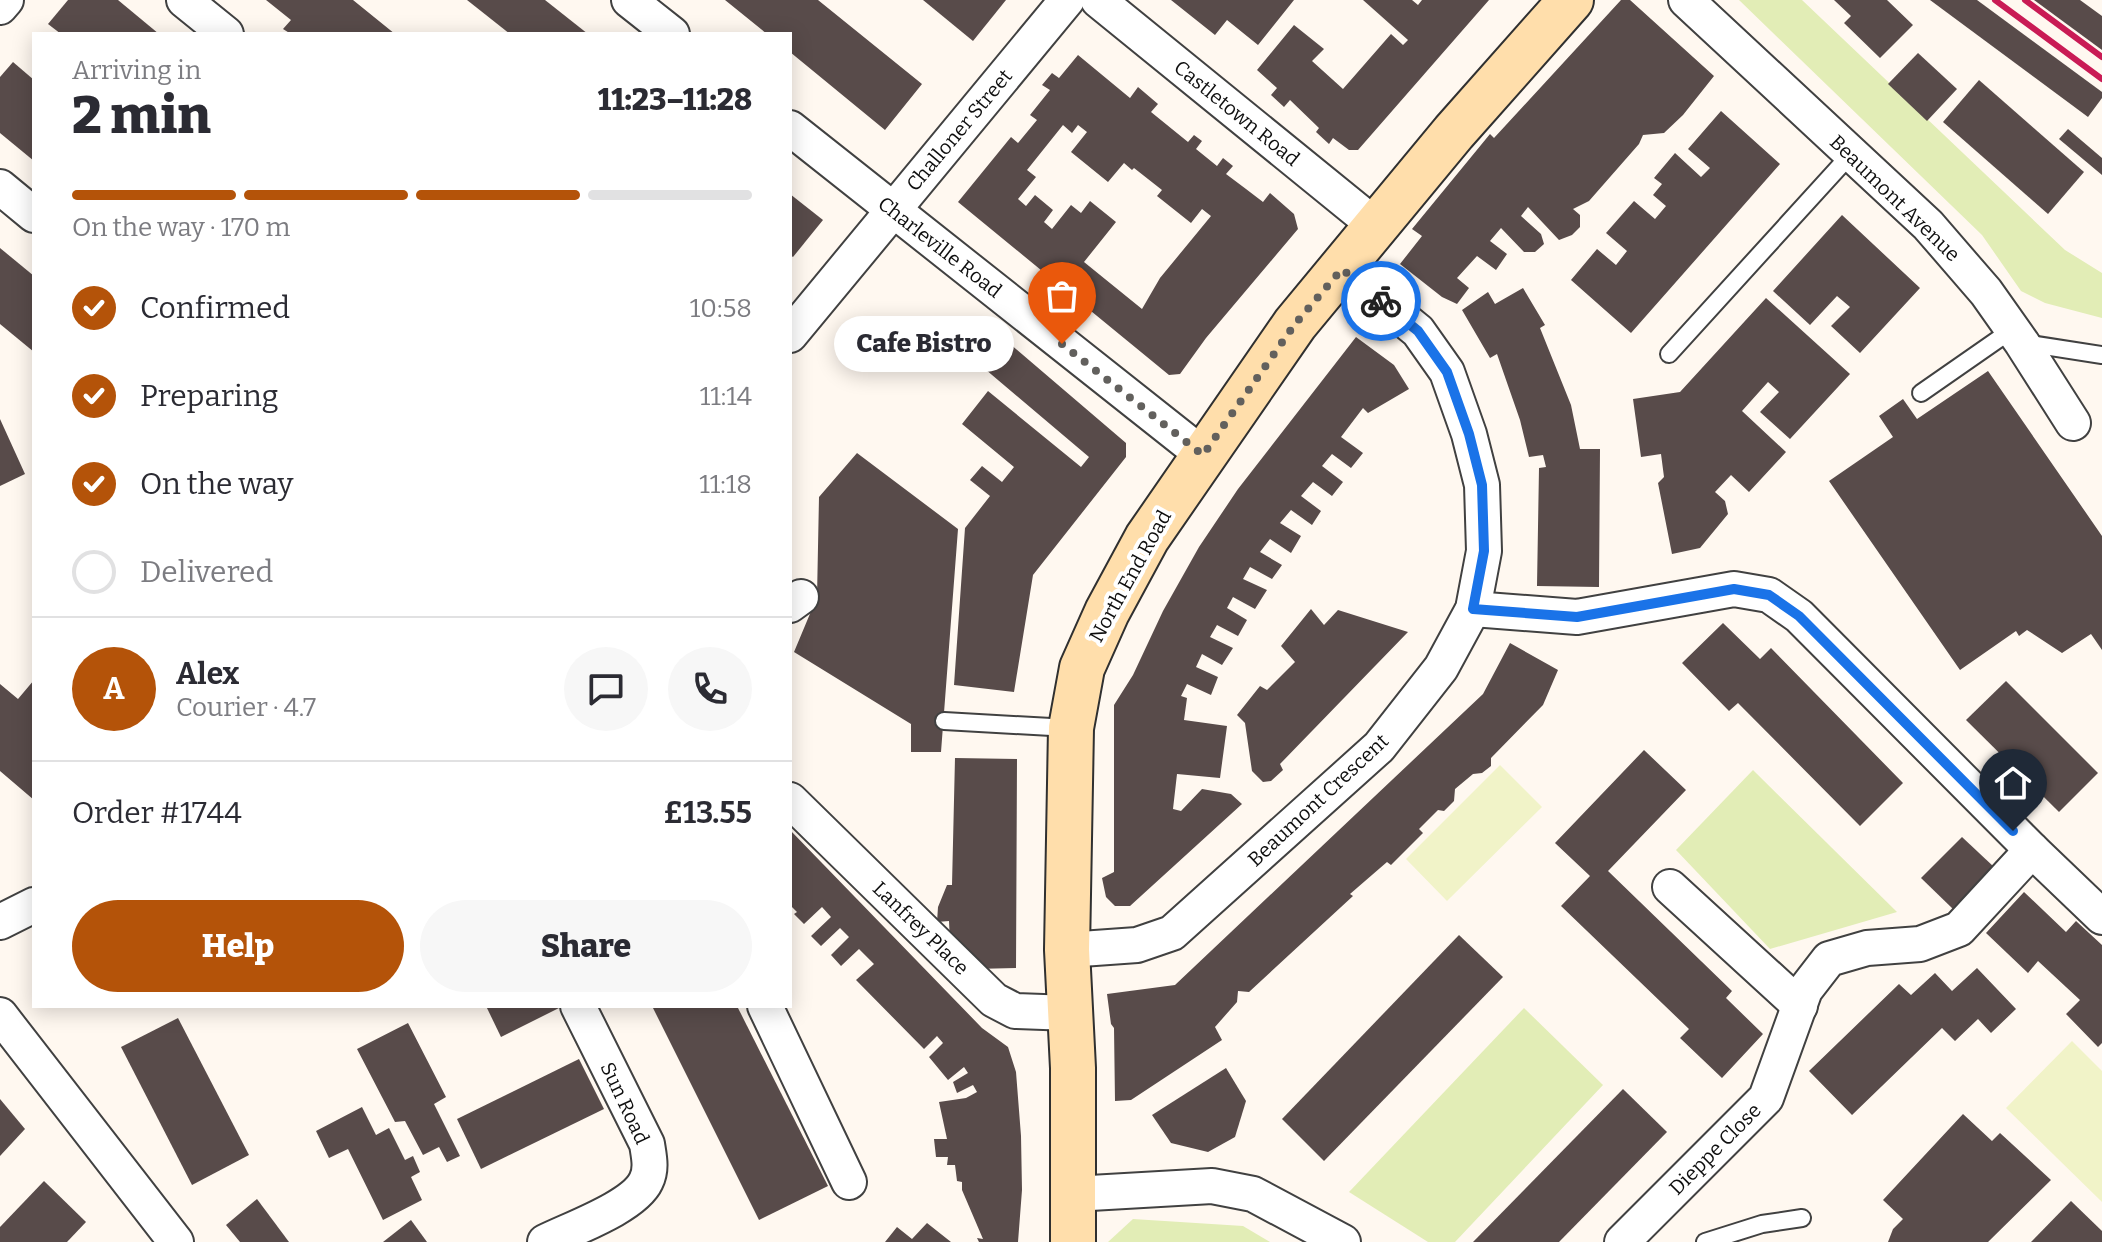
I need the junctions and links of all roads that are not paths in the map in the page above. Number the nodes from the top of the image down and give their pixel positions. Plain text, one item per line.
1 (6, 0) edge
2 (184, 0) edge
3 (629, 0) edge
4 (1067, 0) edge
5 (1098, 0) edge
6 (1571, 0) edge
7 (1686, 0) edge
8 (0, 7) edge
9 (224, 32) edge
10 (669, 32) edge
11 (792, 130) edge
12 (1851, 154) junction
13 (0, 187) edge
14 (893, 210) junction
15 (32, 213) edge
16 (1376, 226) junction
17 (1342, 269) junction
18 (792, 333) edge
19 (2018, 336) junction
20 (1669, 354) dead end
21 (2102, 355) edge
22 (1921, 393) dead end
23 (2073, 423) dead end
24 (1203, 455) junction
25 (1473, 609) junction
26 (944, 721) dead end
27 (1071, 728) junction
28 (792, 802) edge
29 (2032, 850) junction
30 (1670, 887) dead end
31 (32, 906) edge
32 (2102, 917) edge
33 (0, 922) edge
34 (1067, 950) junction
35 (1800, 1006) junction
36 (579, 1008) edge
37 (766, 1008) edge
38 (1071, 1013) junction
39 (0, 1015) edge
40 (849, 1182) dead end
41 (1073, 1194) junction
42 (1802, 1218) dead end
43 (176, 1242) edge
44 (545, 1242) edge
45 (1073, 1242) edge
46 (1343, 1242) edge
47 (1622, 1242) edge
48 (1705, 1242) edge

1 - 8 street
2 - 9 street
3 - 10 street
4 - 14 street, Challoner Street
5 - 16 street, Castletown Road
6 - 16 main road, North End Road
7 - 12 street, Beaumont Avenue
11 - 14 street, Charleville Road
12 - 19 street, Beaumont Avenue
12 - 20 lane
13 - 15 street
14 - 18 street, Challoner Street
14 - 24 street, Charleville Road
16 - 17 main road, North End Road
17 - 24 main road, North End Road
17 - 25 street, Beaumont Crescent
19 - 21 lane
19 - 22 lane
19 - 23 street, Beaumont Avenue
24 - 27 main road, North End Road
25 - 29 street
25 - 34 street, Beaumont Crescent
26 - 27 lane
27 - 34 main road, North End Road
28 - 38 street, Lanfrey Place
29 - 32 street
29 - 35 street, Dieppe Close
30 - 35 street
31 - 33 street
34 - 38 main road, North End Road
35 - 47 street, Dieppe Close
36 - 44 street, Sun Road
37 - 40 street
38 - 41 main road, North End Road
39 - 43 street
41 - 45 main road, North End Road
41 - 46 street
42 - 48 lane

